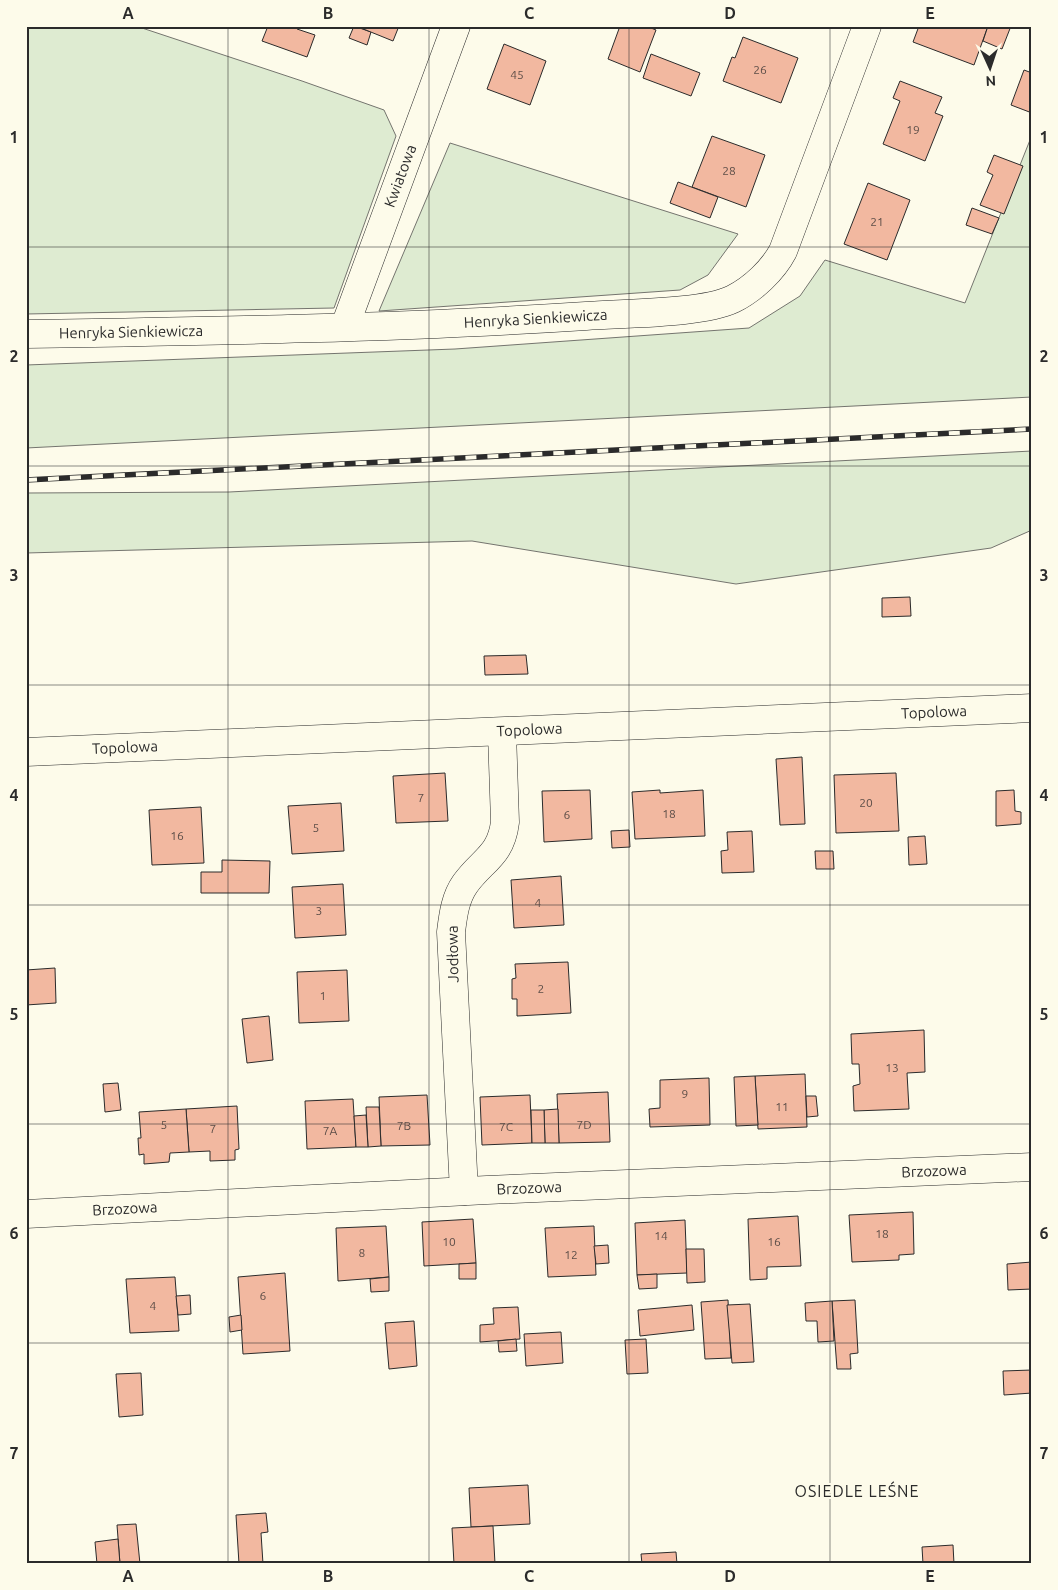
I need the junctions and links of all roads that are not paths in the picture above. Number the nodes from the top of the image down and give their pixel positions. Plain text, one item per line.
1 (456, 26) edge
2 (867, 26) edge
3 (345, 326) junction
4 (26, 334) edge
5 (1032, 708) edge
6 (502, 733) junction
7 (26, 752) edge
8 (1032, 1167) edge
9 (464, 1191) junction
10 (26, 1214) edge

1 - 3 street, Kwiatowa
2 - 3 street, Henryka Sienkiewicza
3 - 4 street, Henryka Sienkiewicza
5 - 6 street, Topolowa
6 - 7 street, Topolowa
6 - 9 street, Jodłowa
8 - 9 street, Brzozowa
9 - 10 street, Brzozowa

